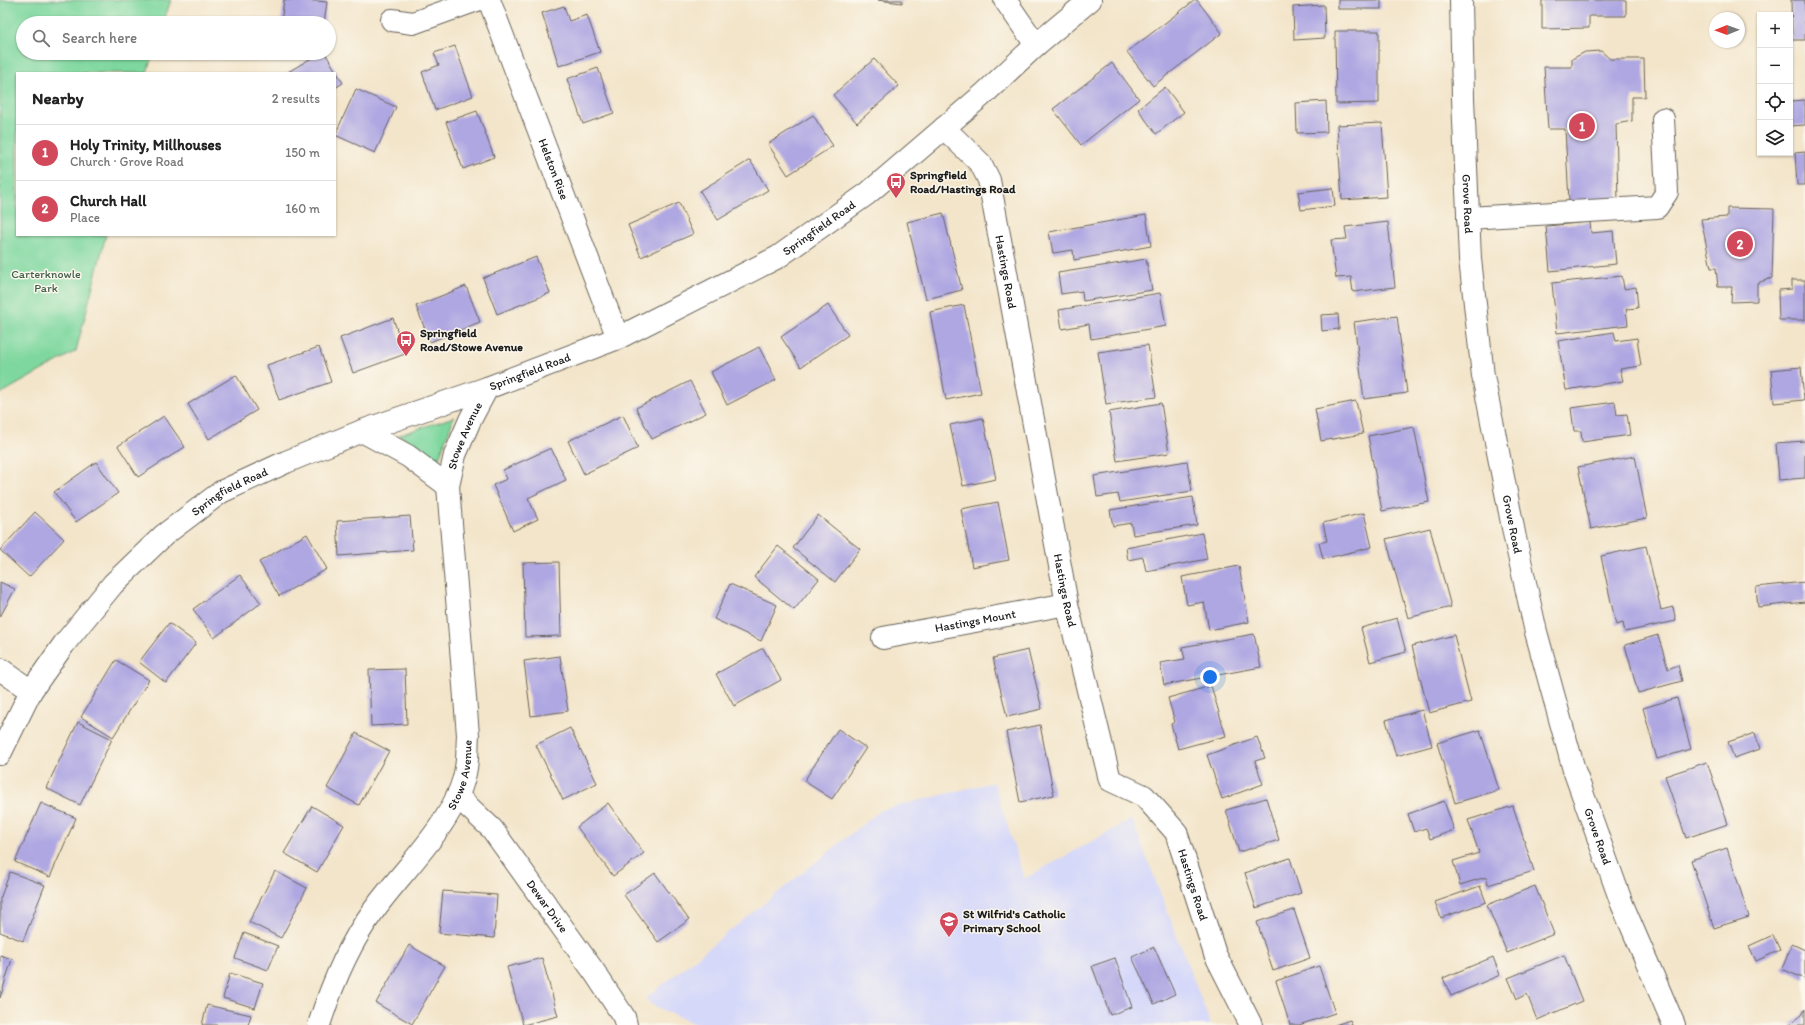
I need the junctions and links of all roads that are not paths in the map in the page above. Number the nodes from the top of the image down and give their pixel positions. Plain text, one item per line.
1 (477, 0) edge
2 (489, 0) edge
3 (1005, 0) edge
4 (1090, 0) edge
5 (1461, 0) edge
6 (392, 20) dead end
7 (1036, 45) junction
8 (1663, 119) dead end
9 (944, 128) junction
10 (1468, 218) junction
11 (618, 338) junction
12 (487, 388) junction
13 (362, 431) junction
14 (448, 486) junction
15 (1067, 604) junction
16 (883, 638) dead end
17 (0, 669) edge
18 (32, 691) junction
19 (0, 754) edge
20 (457, 796) junction
21 (319, 1025) edge
22 (626, 1025) edge
23 (1251, 1025) edge
24 (1674, 1025) edge

1 - 6 street
2 - 11 street, Helston Rise
3 - 7 street
4 - 7 street, Springfield Road
5 - 10 street, Grove Road
7 - 9 street, Springfield Road
8 - 10 street
9 - 11 street, Springfield Road
9 - 15 street, Hastings Road
10 - 24 street, Grove Road
11 - 12 street, Springfield Road
12 - 13 street, Springfield Road
12 - 14 street, Stowe Avenue
13 - 14 street, Stowe Avenue
13 - 18 street, Springfield Road
14 - 20 street, Stowe Avenue
15 - 16 street, Hastings Mount
15 - 23 street, Hastings Road
17 - 18 street
18 - 19 street, Springfield Road
20 - 21 street, Stowe Avenue
20 - 22 street, Dewar Drive

